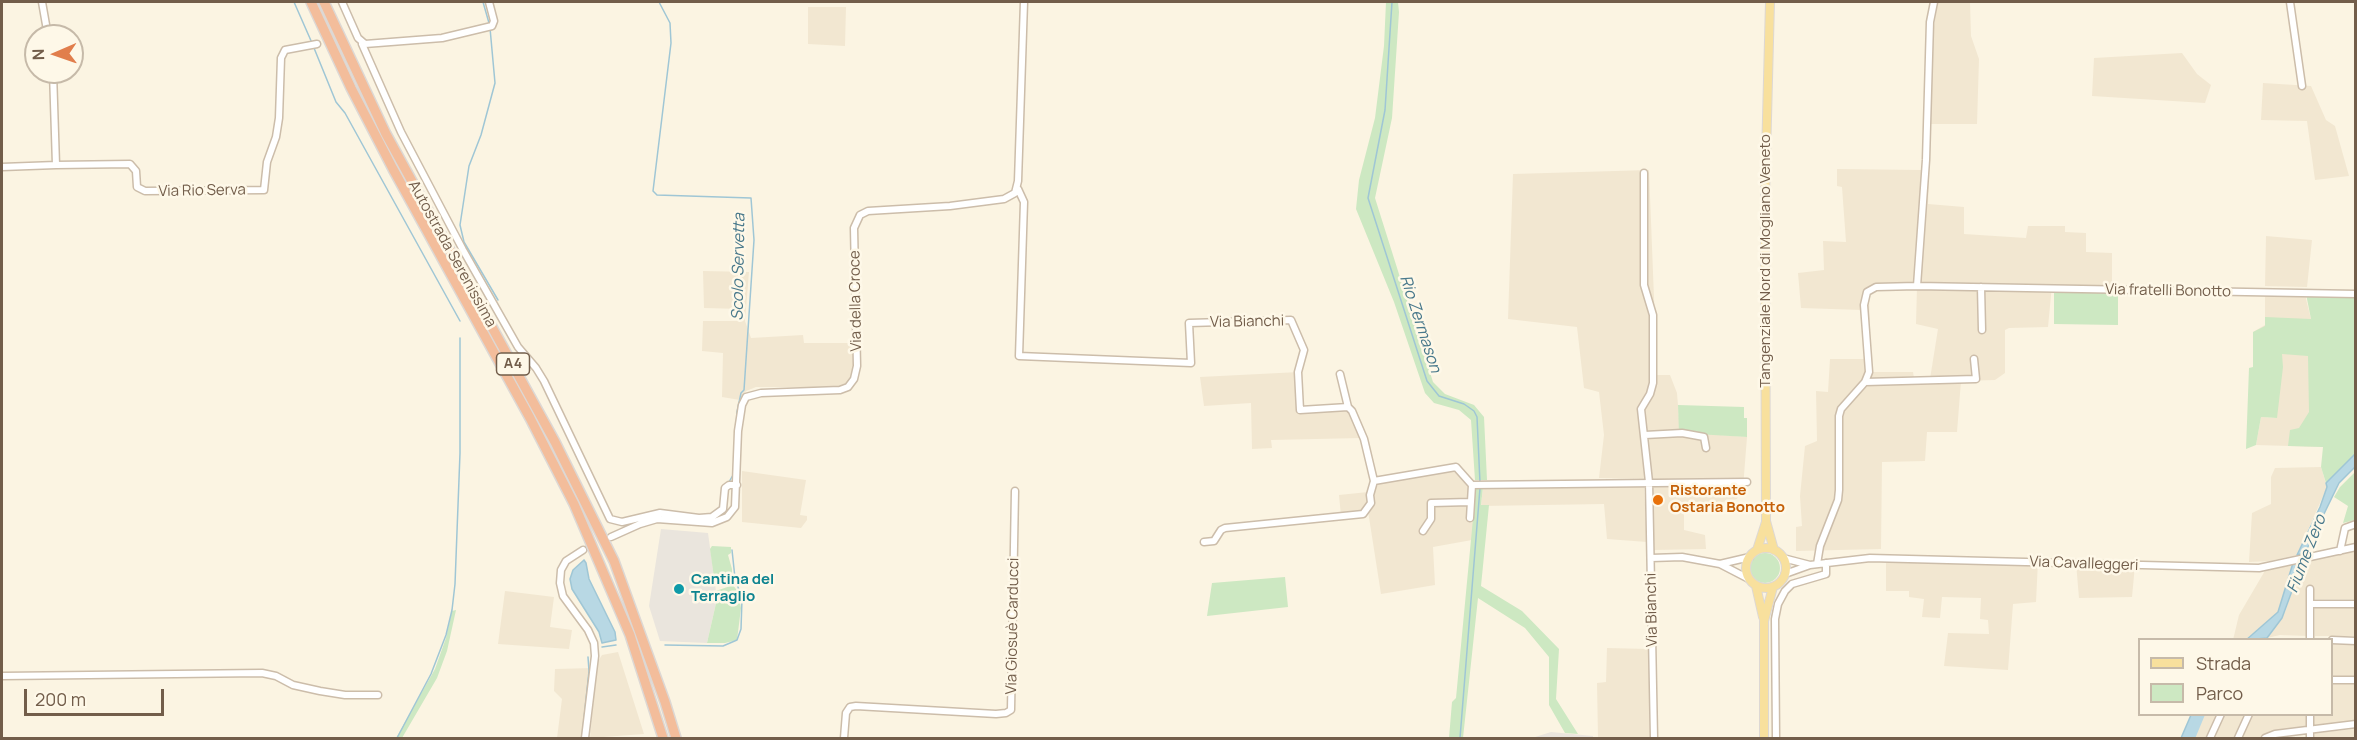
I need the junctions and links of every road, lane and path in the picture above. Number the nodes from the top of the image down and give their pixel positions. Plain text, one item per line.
1 (42, 2) edge
2 (311, 2) edge
3 (324, 2) edge
4 (342, 2) edge
5 (489, 2) edge
6 (1024, 2) edge
7 (1770, 2) edge
8 (1934, 2) edge
9 (2290, 2) edge
10 (46, 24) edge
11 (362, 44) junction
12 (314, 45) dead end
13 (53, 84) edge
14 (2302, 86) dead end
15 (56, 165) junction
16 (2, 167) edge
17 (1644, 172) dead end
18 (1018, 189) junction
19 (1917, 286) junction
20 (1981, 287) junction
21 (2355, 294) edge
22 (1982, 330) dead end
23 (1974, 359) dead end
24 (1340, 374) dead end
25 (1865, 382) junction
26 (1348, 407) junction
27 (1644, 435) junction
28 (1706, 448) dead end
29 (1374, 481) junction
30 (1649, 482) junction
31 (1747, 482) dead end
32 (737, 485) junction
33 (1473, 485) junction
34 (1014, 491) dead end
35 (1470, 502) junction
36 (1470, 518) dead end
37 (1766, 521) junction
38 (2355, 524) edge
39 (1423, 531) dead end
40 (611, 537) tunnel mouth
41 (1204, 542) dead end
42 (2355, 547) edge
43 (583, 550) tunnel mouth
44 (1757, 550) junction
45 (1774, 550) junction
46 (2340, 551) junction
47 (1750, 557) junction
48 (1650, 558) junction
49 (1783, 558) junction
50 (1826, 563) junction
51 (1720, 564) junction
52 (1814, 565) junction
53 (1785, 574) junction
54 (1749, 579) junction
55 (1756, 586) junction
56 (1773, 587) junction
57 (2310, 589) dead end
58 (2310, 604) junction
59 (2355, 604) edge
60 (1764, 621) junction
61 (2310, 638) edge
62 (2333, 640) edge
63 (2355, 641) edge
64 (2, 676) edge
65 (2333, 680) edge
66 (2355, 680) edge
67 (378, 695) dead end
68 (2220, 716) edge
69 (2248, 716) edge
70 (2310, 716) edge
71 (2355, 724) edge
72 (2311, 729) junction
73 (585, 738) edge
74 (663, 738) edge
75 (676, 738) edge
76 (844, 738) edge
77 (1654, 738) edge
78 (1764, 738) edge
79 (1776, 738) edge
80 (2210, 738) edge
81 (2238, 738) edge
82 (2265, 738) edge
83 (2310, 738) edge

1 - 10 street
2 - 74 highway, Autostrada Serenissima / A4
3 - 75 highway, Autostrada Serenissima / A4
4 - 11 street
5 - 11 street
6 - 18 street
7 - 37 main road, Tangenziale Nord di Mogliano Veneto
8 - 19 street
9 - 14 street
11 - 32 street
12 - 15 street, Via Rio Serva
13 - 15 street
15 - 16 street
17 - 27 street, Via Bianchi
18 - 26 street, Via Bianchi
18 - 32 street, Via della Croce
19 - 20 street, Via fratelli Bonotto
19 - 25 street, Via fratelli Bonotto
20 - 21 street, Via fratelli Bonotto
20 - 22 street
23 - 25 street
24 - 26 street
25 - 52 street
26 - 29 street
27 - 28 street
27 - 30 street, Via Bianchi
29 - 33 street
29 - 41 street
30 - 31 street
30 - 33 street
30 - 48 street, Via Bianchi
32 - 40 street, Via della Croce
33 - 35 street
34 - 76 street, Via Giosuè Carducci
35 - 36 street
35 - 39 street
37 - 44 main road
37 - 45 main road
38 - 46 street
42 - 46 street, Via Cavalleggeri
43 - 73 street
44 - 45 main road
44 - 47 main road
45 - 49 main road
46 - 50 street, Via Cavalleggeri
47 - 51 street
47 - 54 main road
48 - 51 street
48 - 77 street, Via Bianchi
49 - 52 street
49 - 53 main road
50 - 52 street, Via Cavalleggeri
50 - 79 street
51 - 54 street
52 - 53 street
53 - 56 main road
54 - 55 main road
55 - 56 main road
55 - 60 main road
56 - 60 main road
57 - 58 street
58 - 59 street
58 - 61 street
60 - 78 main road
62 - 63 street
64 - 67 street
65 - 66 street
68 - 80 street
69 - 81 street
70 - 72 street
71 - 72 street
72 - 82 street
72 - 83 street

